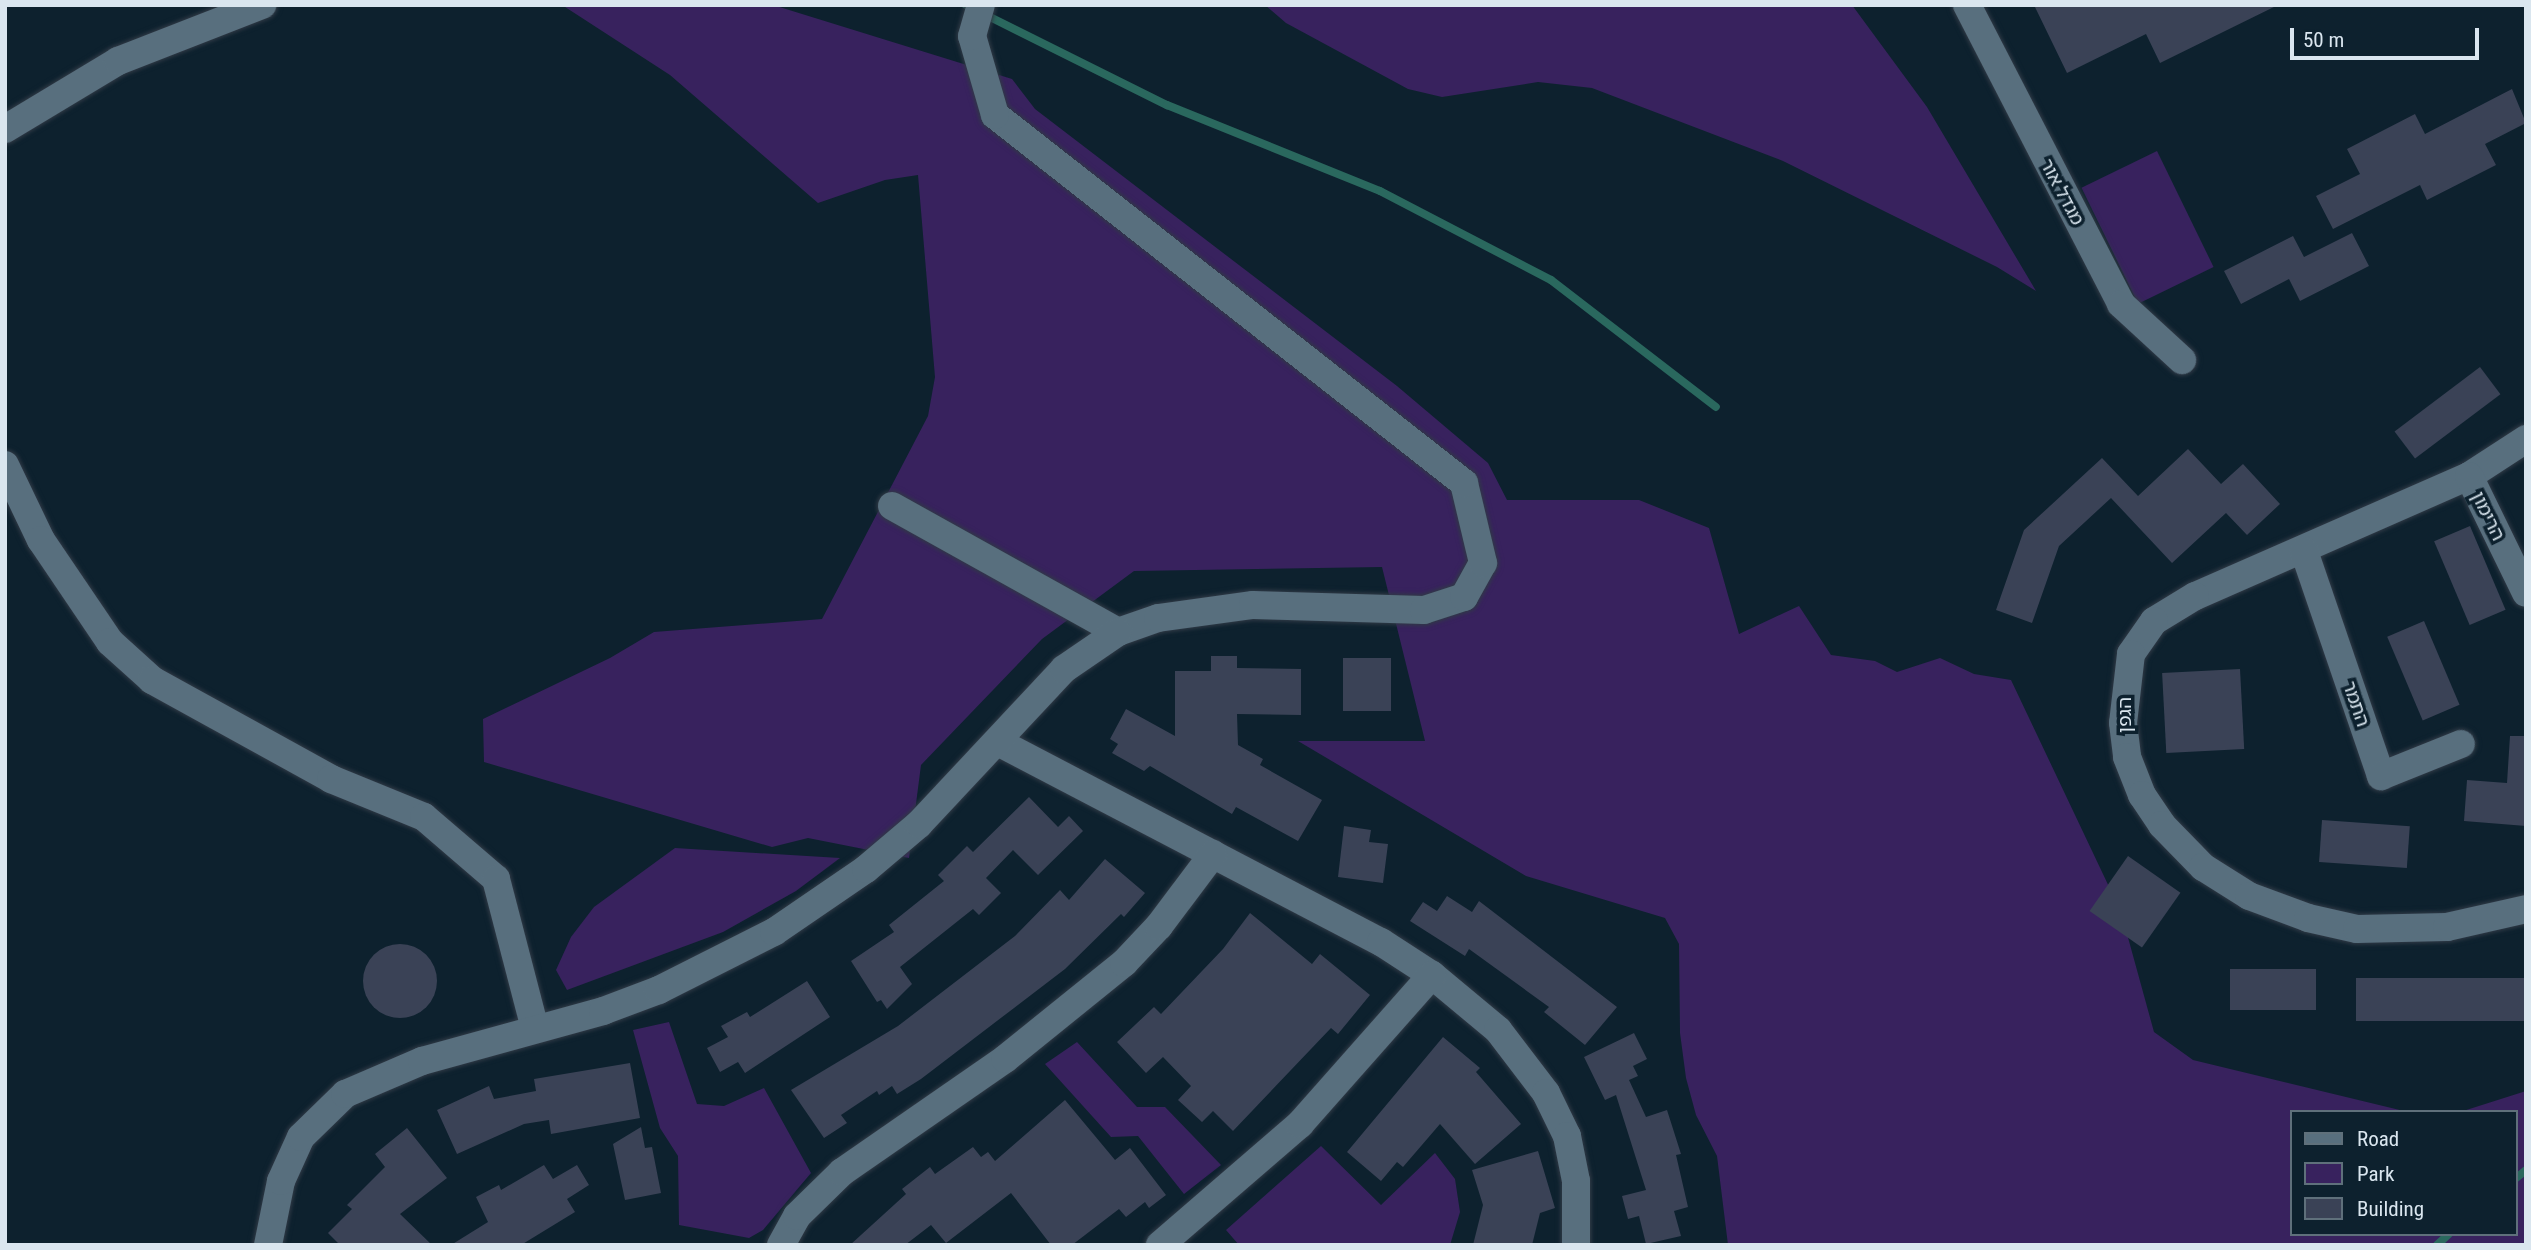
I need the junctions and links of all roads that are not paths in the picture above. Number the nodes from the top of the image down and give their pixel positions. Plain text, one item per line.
1 (262, 5) edge
2 (981, 5) edge
3 (1966, 5) edge
4 (5, 129) edge
5 (2182, 360) dead end
6 (2526, 439) edge
7 (5, 465) edge
8 (2469, 476) junction
9 (892, 506) dead end
10 (2304, 551) junction
11 (2526, 593) edge
12 (1118, 632) junction
13 (998, 742) junction
14 (2460, 744) dead end
15 (1213, 854) junction
16 (2526, 909) edge
17 (1432, 975) junction
18 (535, 1029) junction
19 (268, 1245) edge
20 (781, 1245) edge
21 (1160, 1245) edge
22 (1576, 1245) edge

1 - 4 street
2 - 12 street
3 - 5 street, מגדל אור
6 - 8 street, הגפן
7 - 18 street
8 - 10 street, הגפן
8 - 11 street, הרימון
9 - 12 street
10 - 14 street, התמר
10 - 16 street, הגפן
12 - 13 street
13 - 15 street
13 - 18 street
15 - 17 street
15 - 20 street
17 - 21 street
17 - 22 street
18 - 19 street

